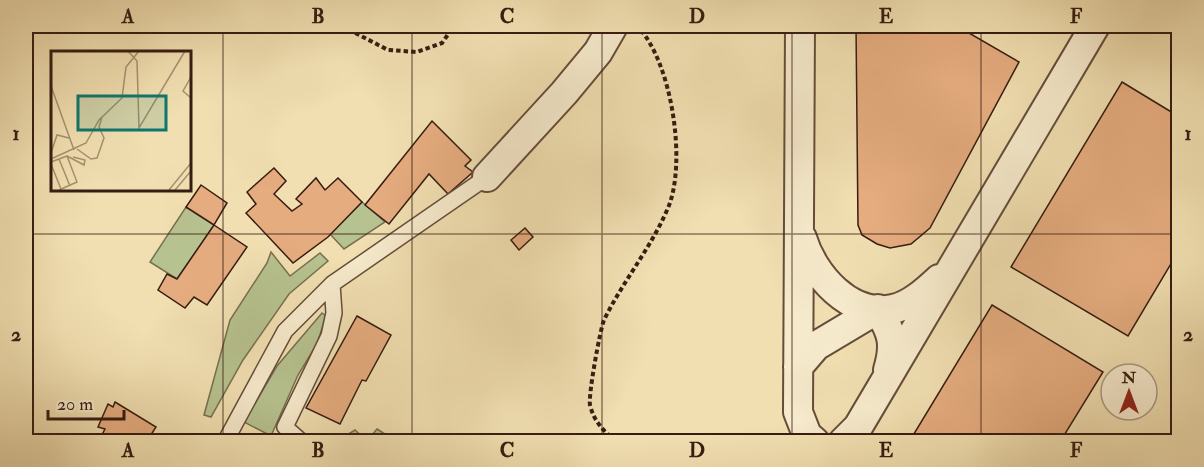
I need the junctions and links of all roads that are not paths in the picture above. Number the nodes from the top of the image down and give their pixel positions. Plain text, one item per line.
1 (613, 26) edge
2 (800, 26) edge
3 (1095, 26) edge
4 (488, 177) joint
5 (799, 227) junction
6 (954, 265) junction
7 (332, 284) junction
8 (878, 309) junction
9 (798, 367) junction
10 (885, 381) junction
11 (225, 441) edge
12 (302, 441) edge
13 (815, 441) edge
14 (843, 441) edge

1 - 4 street
2 - 5 street
3 - 6 street
4 - 7 lane
5 - 8 street
5 - 9 street
6 - 8 street
6 - 10 street
7 - 11 lane
7 - 12 lane
8 - 9 street
8 - 10 street
9 - 13 street
10 - 14 street

